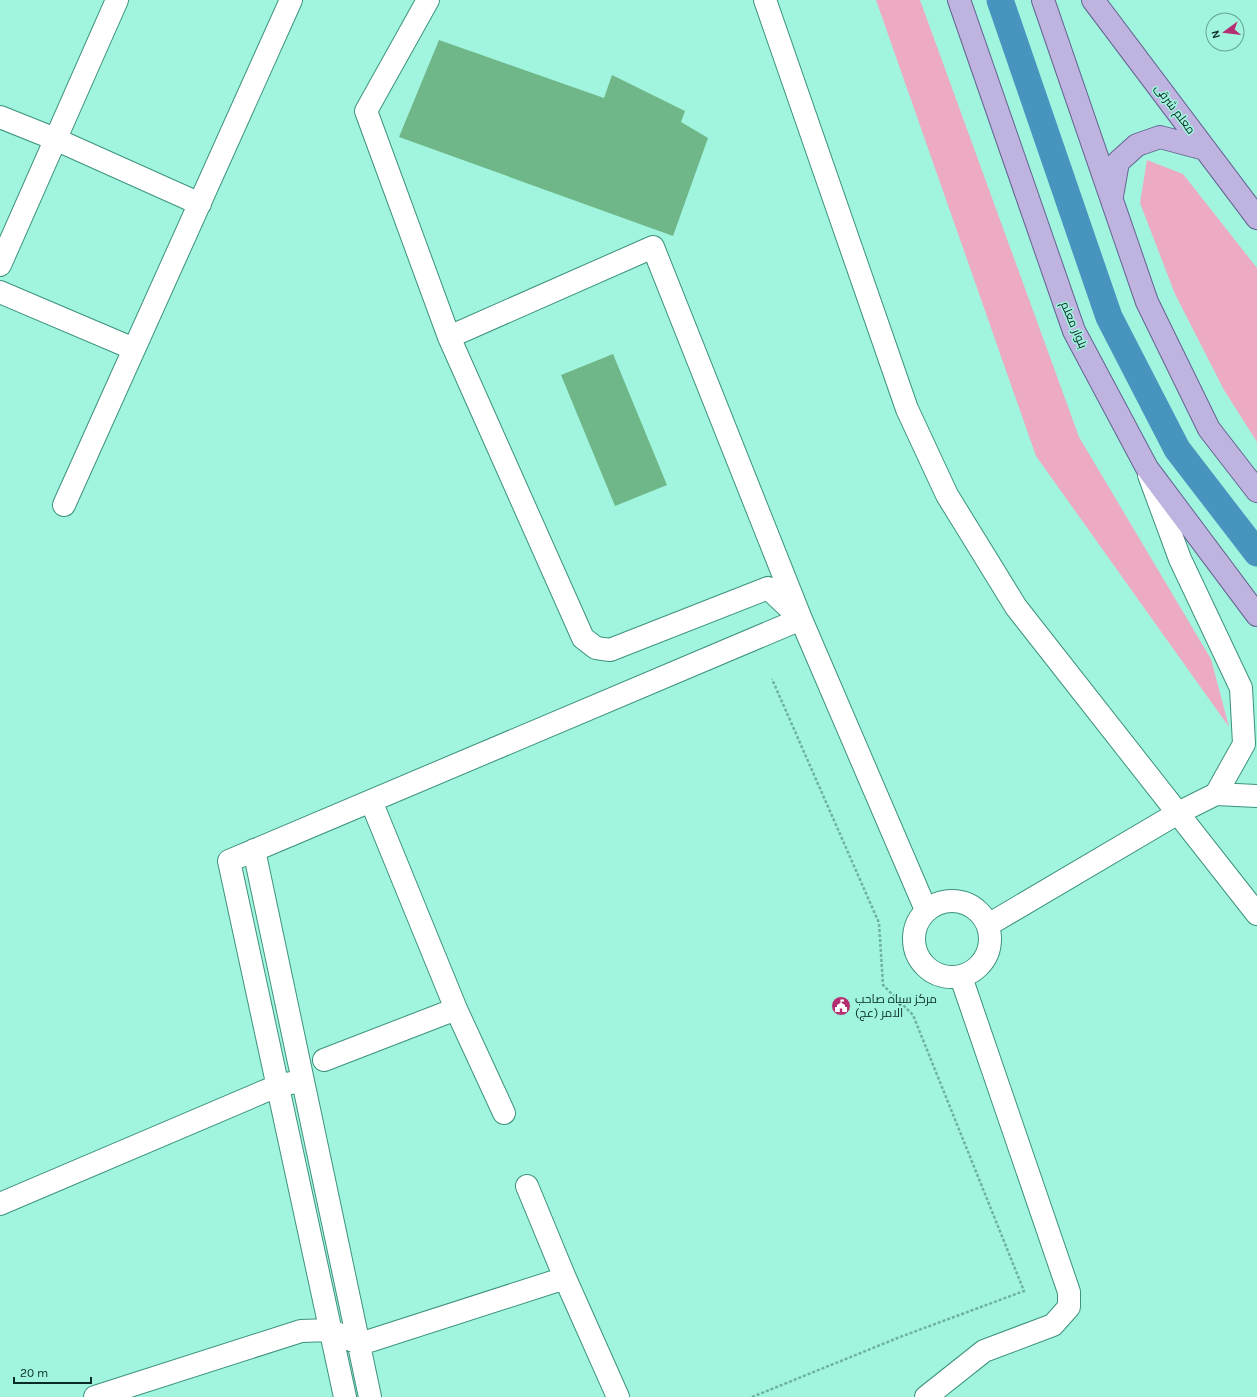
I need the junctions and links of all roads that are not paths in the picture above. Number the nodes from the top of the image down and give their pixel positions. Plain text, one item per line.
1 (117, 0) edge
2 (291, 0) edge
3 (428, 0) edge
4 (765, 0) edge
5 (959, 0) edge
6 (1043, 0) edge
7 (1093, 0) edge
8 (0, 117) edge
9 (55, 139) junction
10 (1205, 149) junction
11 (1111, 198) junction
12 (200, 204) junction
13 (1257, 218) edge
14 (0, 265) edge
15 (0, 292) edge
16 (449, 337) junction
17 (134, 349) junction
18 (1147, 468) junction
19 (1257, 491) edge
20 (64, 505) dead end
21 (777, 584) junction
22 (1257, 615) edge
23 (801, 618) junction
24 (1216, 794) junction
25 (1257, 796) edge
26 (371, 801) junction
27 (1178, 813) junction
28 (254, 850) junction
29 (926, 910) junction
30 (1257, 914) edge
31 (988, 925) junction
32 (961, 977) junction
33 (456, 1009) junction
34 (324, 1060) dead end
35 (302, 1080) junction
36 (277, 1086) junction
37 (504, 1113) dead end
38 (527, 1186) dead end
39 (0, 1204) edge
40 (564, 1278) junction
41 (330, 1330) junction
42 (360, 1344) junction
43 (95, 1397) edge
44 (345, 1397) edge
45 (370, 1397) edge
46 (618, 1397) edge
47 (926, 1397) edge

1 - 9 street
2 - 12 street
3 - 16 street
4 - 27 street
5 - 18 main road, بلوار معلم
6 - 11 main road
7 - 10 main road, معلم شرقی
8 - 9 street
9 - 12 street
9 - 14 street
10 - 11 main road
10 - 13 main road, معلم شرقی
11 - 19 main road
12 - 17 street
15 - 17 street
16 - 21 street
16 - 21 street
17 - 20 street
18 - 22 main road, بلوار معلم
18 - 24 street
21 - 23 street
23 - 26 street
23 - 29 street
24 - 25 street
24 - 27 street
26 - 28 street
26 - 33 street
27 - 30 street
27 - 31 street
28 - 35 street
28 - 36 street
29 - 31 street
29 - 32 street
31 - 32 street
32 - 47 street
33 - 34 street
33 - 37 street
35 - 36 street
35 - 42 street
36 - 39 street
36 - 41 street
38 - 40 street
40 - 42 street
40 - 46 street
41 - 42 street
41 - 43 street
41 - 44 street
42 - 45 street

